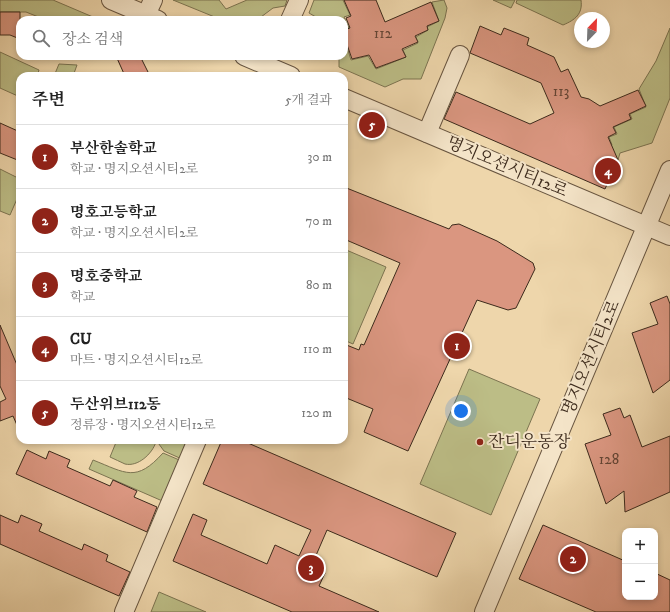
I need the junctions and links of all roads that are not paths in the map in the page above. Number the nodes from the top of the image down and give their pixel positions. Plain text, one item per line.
1 (111, 0) edge
2 (299, 0) edge
3 (153, 12) edge
4 (292, 16) edge
5 (460, 55) dead end
6 (272, 62) edge
7 (286, 72) edge
8 (348, 100) edge
9 (427, 133) junction
10 (670, 170) edge
11 (647, 226) junction
12 (670, 236) edge
13 (195, 444) edge
14 (124, 612) edge
15 (484, 612) edge

1 - 3 street
2 - 4 street
5 - 9 street
6 - 7 street
8 - 9 street, 명지오션시티12로
9 - 11 street, 명지오션시티12로
10 - 11 street, 명지오션시티2로
11 - 12 street, 명지오션시티12로
11 - 15 street, 명지오션시티2로
13 - 14 street

